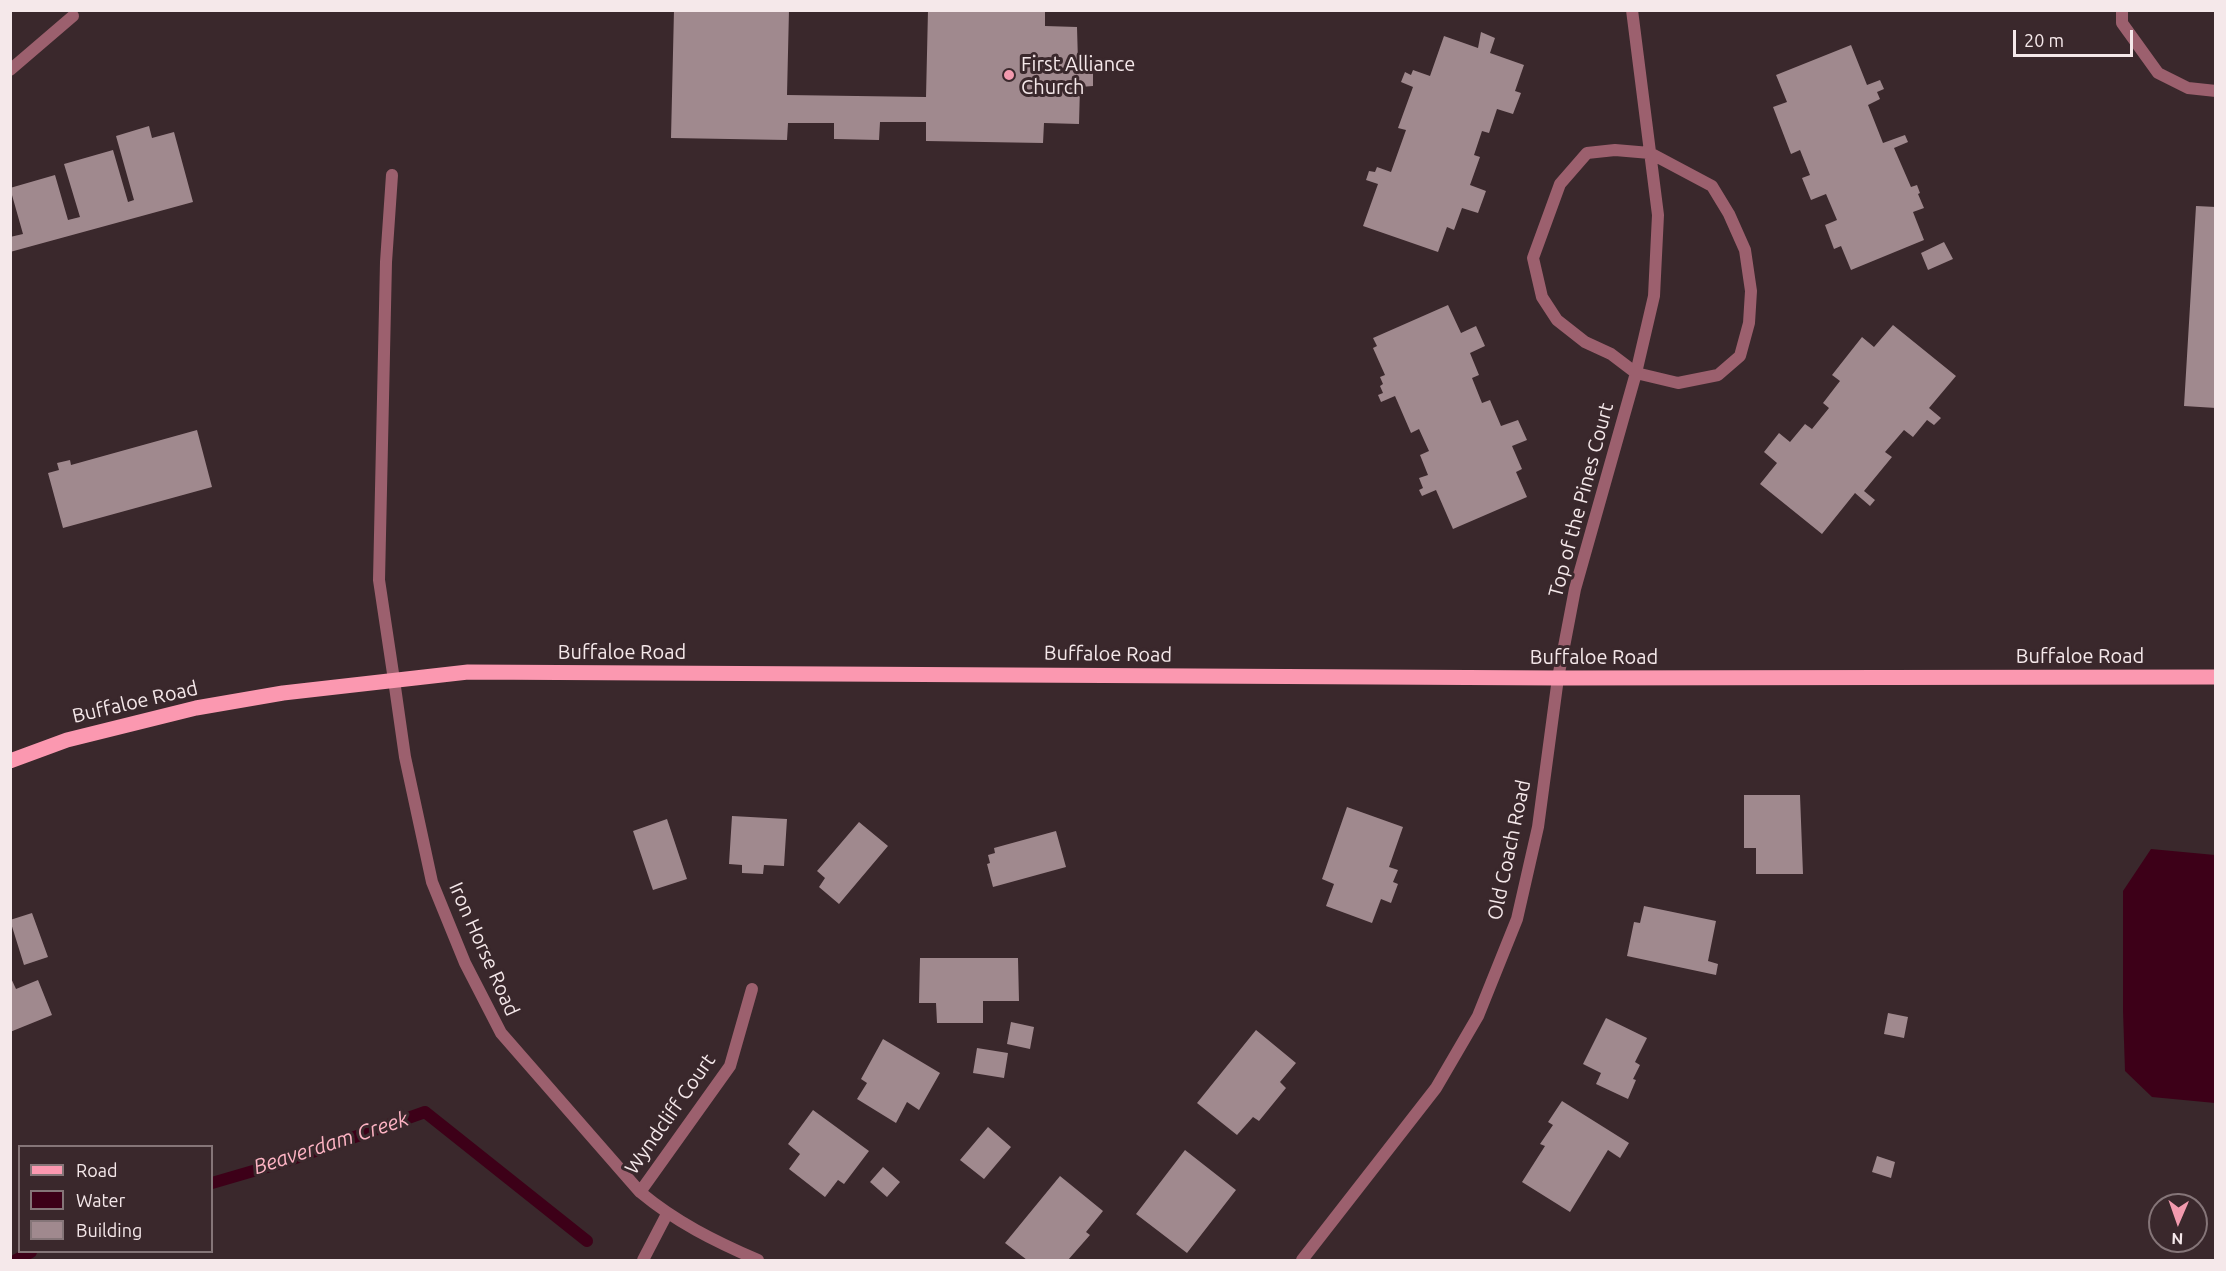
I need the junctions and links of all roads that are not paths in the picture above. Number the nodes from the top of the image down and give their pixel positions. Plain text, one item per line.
1 (1632, 10) edge
2 (2122, 10) edge
3 (73, 16) dead end
4 (10, 70) edge
5 (2216, 91) edge
6 (1650, 153) junction
7 (392, 175) dead end
8 (1636, 373) junction
9 (1566, 638) joint
10 (2216, 677) edge
11 (1558, 678) junction
12 (394, 680) junction
13 (10, 761) edge
14 (752, 989) dead end
15 (640, 1192) junction
16 (667, 1214) junction
17 (643, 1260) edge
18 (758, 1260) edge
19 (1302, 1260) edge

1 - 6 street, Top of the Pines Court
2 - 5 street
3 - 4 street
6 - 8 street, Top of the Pines Court
6 - 8 street
6 - 8 street
7 - 12 street, Iron Horse Road
8 - 9 street, Top of the Pines Court
9 - 11 street, Old Coach Road
10 - 11 main road, Buffaloe Road
11 - 12 main road, Buffaloe Road
11 - 19 street, Old Coach Road
12 - 13 main road, Buffaloe Road
12 - 15 street, Iron Horse Road
14 - 15 street, Wyndcliff Court
15 - 16 street, Iron Horse Road
16 - 17 street
16 - 18 street, Iron Horse Road

